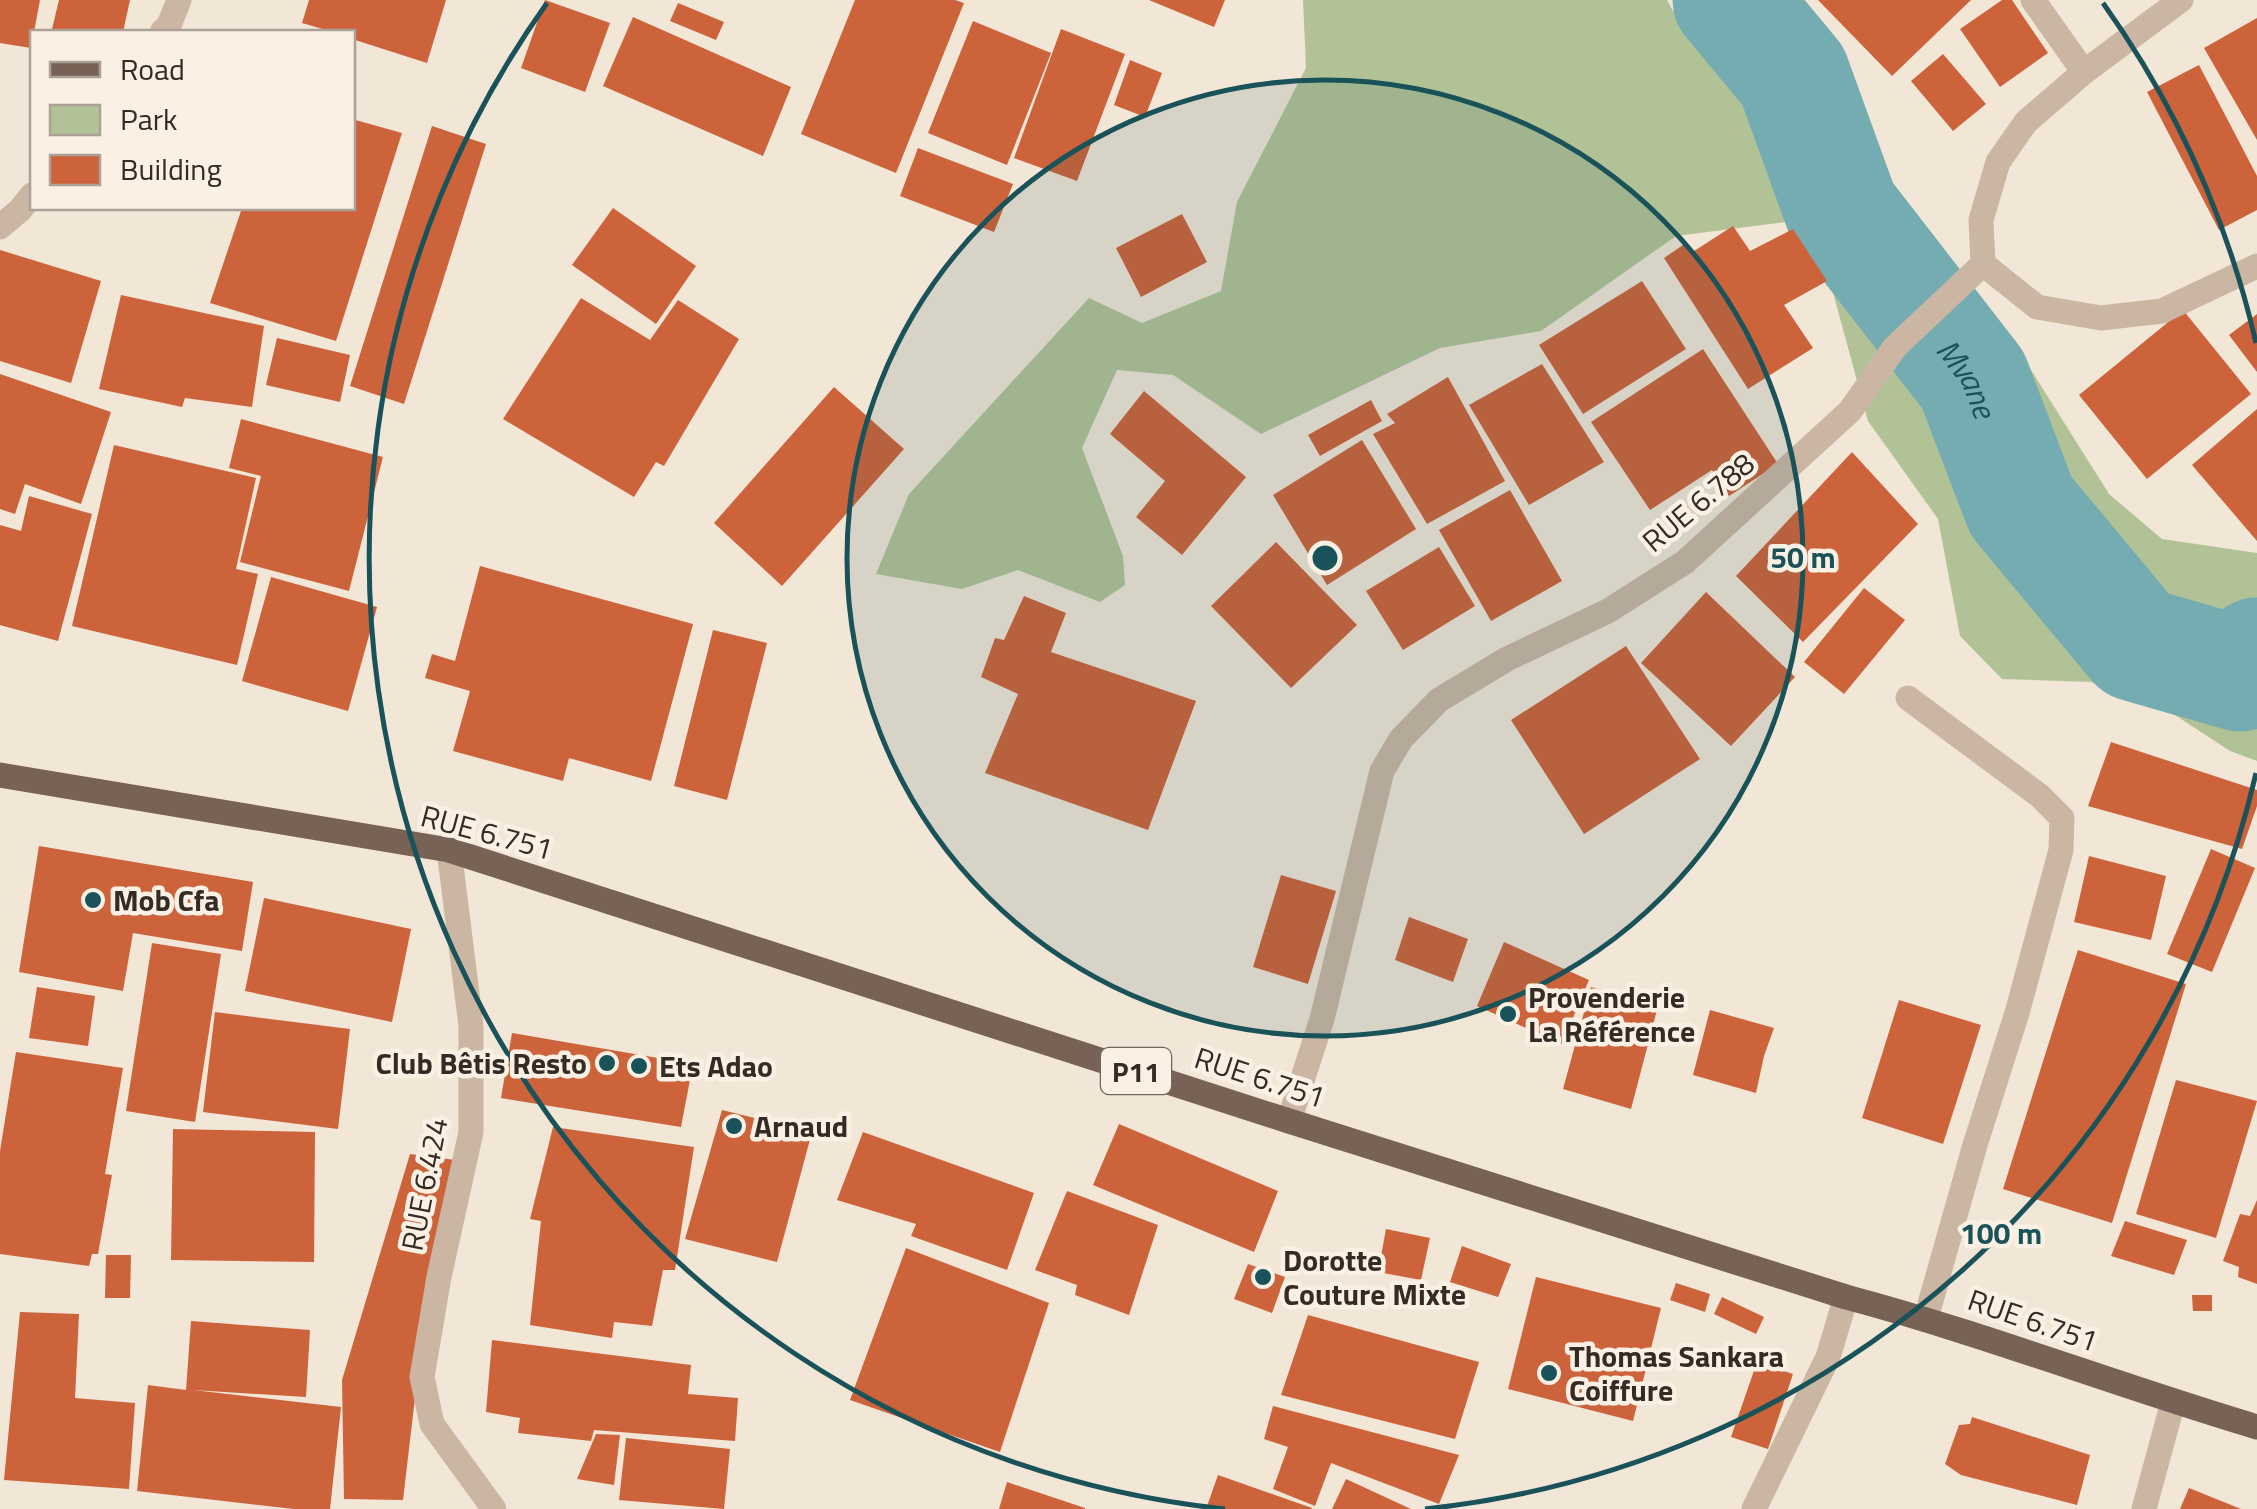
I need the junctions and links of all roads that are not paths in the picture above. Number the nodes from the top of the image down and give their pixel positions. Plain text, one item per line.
1 (179, 0) edge
2 (2033, 0) edge
3 (2181, 0) edge
4 (164, 30) edge
5 (2084, 72) junction
6 (30, 198) edge
7 (0, 227) edge
8 (1983, 264) junction
9 (2257, 266) edge
10 (1908, 698) dead end
11 (0, 775) edge
12 (450, 850) junction
13 (1288, 1121) junction
14 (1846, 1297) junction
15 (1926, 1318) junction
16 (2173, 1402) junction
17 (2257, 1427) edge
18 (494, 1509) edge
19 (1754, 1509) edge
20 (2144, 1509) edge

1 - 4 street
2 - 5 street
3 - 5 street
5 - 8 street
6 - 7 street
8 - 9 street
8 - 13 street, RUE 6.788
10 - 15 street
11 - 12 main road, RUE 6.751 / P11
12 - 13 main road, RUE 6.751 / P11
12 - 18 street, RUE 6.424
13 - 14 main road, RUE 6.751 / P11
14 - 15 main road, RUE 6.751 / P11
14 - 19 street
15 - 16 main road, RUE 6.751 / P11
16 - 17 main road, RUE 6.751 / P11
16 - 20 street

